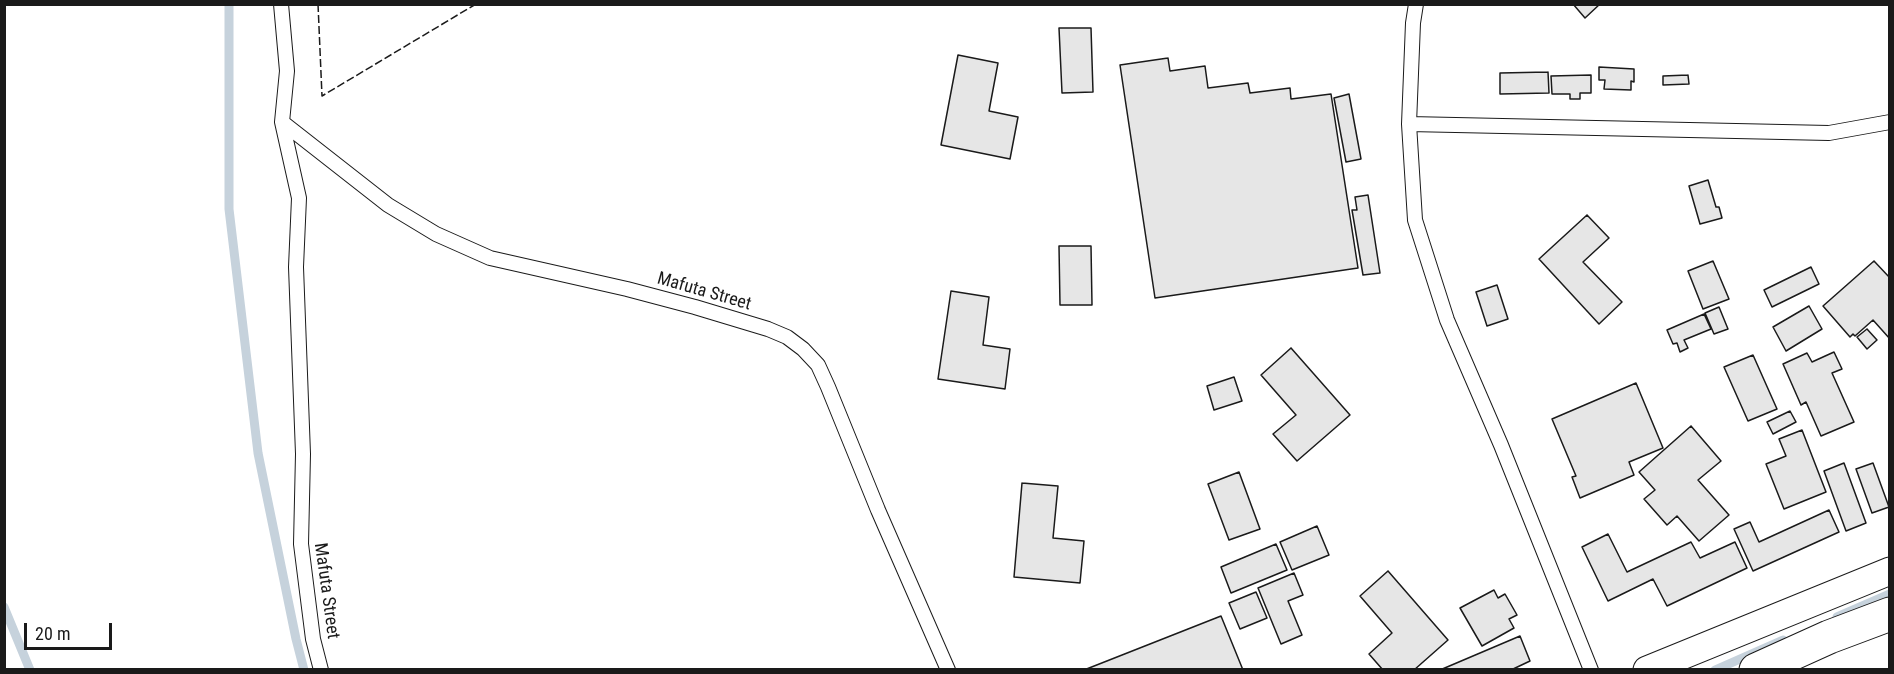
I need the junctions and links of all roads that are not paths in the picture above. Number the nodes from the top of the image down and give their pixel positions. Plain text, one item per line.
1 (281, 4) edge
2 (1416, 4) edge
3 (282, 122) junction
4 (1890, 122) edge
5 (1409, 124) junction
6 (1890, 571) edge
7 (1890, 614) edge
8 (1890, 628) edge
9 (321, 669) edge
10 (948, 669) edge
11 (1591, 669) edge
12 (1647, 669) edge
13 (1756, 669) edge
14 (1778, 669) edge

1 - 3 lane, Mafuta Street
2 - 5 lane
3 - 9 lane, Mafuta Street
3 - 10 lane, Mafuta Street
4 - 5 lane
5 - 11 lane
6 - 12 street
7 - 13 highway
8 - 14 lane

